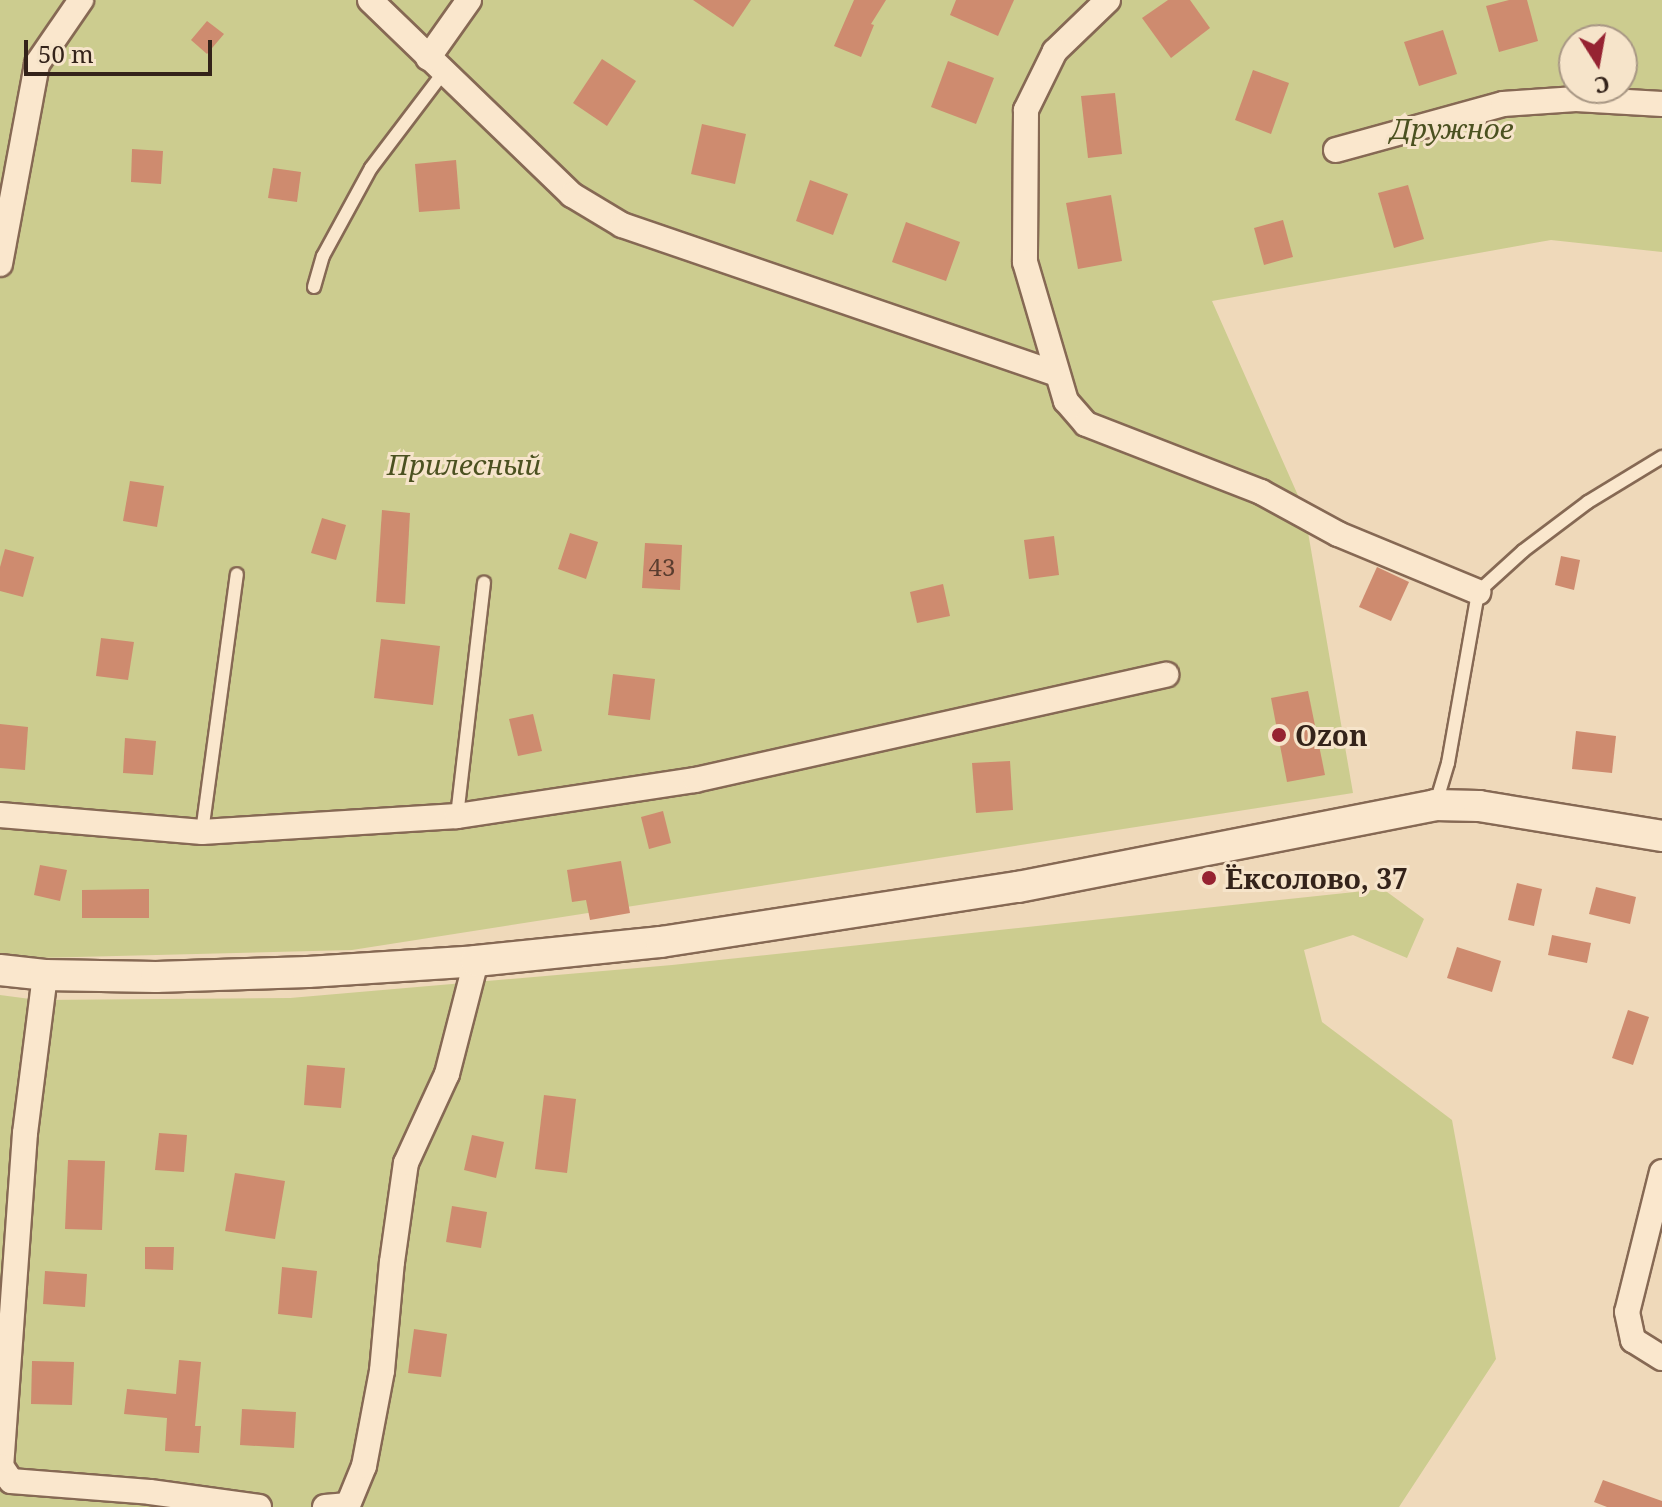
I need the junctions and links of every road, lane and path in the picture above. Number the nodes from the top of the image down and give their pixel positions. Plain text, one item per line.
1 (81, 0) edge
2 (370, 0) edge
3 (469, 0) edge
4 (1108, 0) edge
5 (436, 65) junction
6 (1662, 104) edge
7 (1336, 150) dead end
8 (4, 215) edge
9 (0, 264) edge
10 (314, 287) dead end
11 (1056, 374) junction
12 (1662, 457) edge
13 (237, 574) dead end
14 (484, 583) dead end
15 (1478, 592) junction
16 (1166, 675) dead end
17 (1435, 805) junction
18 (0, 815) edge
19 (457, 816) junction
20 (202, 832) junction
21 (1662, 836) edge
22 (476, 961) junction
23 (0, 970) edge
24 (45, 975) junction
25 (1662, 1172) edge
26 (1659, 1357) edge
27 (259, 1507) edge
28 (325, 1507) edge

1 - 8 street
2 - 5 street
3 - 5 street
4 - 11 street
5 - 10 lane
5 - 11 street
6 - 7 street
8 - 9 street
11 - 15 street
12 - 15 lane
13 - 20 lane
14 - 19 lane
15 - 17 lane
16 - 19 street
17 - 21 street
17 - 22 street
18 - 20 street
19 - 20 street
22 - 24 street
22 - 28 street
23 - 24 street
24 - 27 street
25 - 26 street

